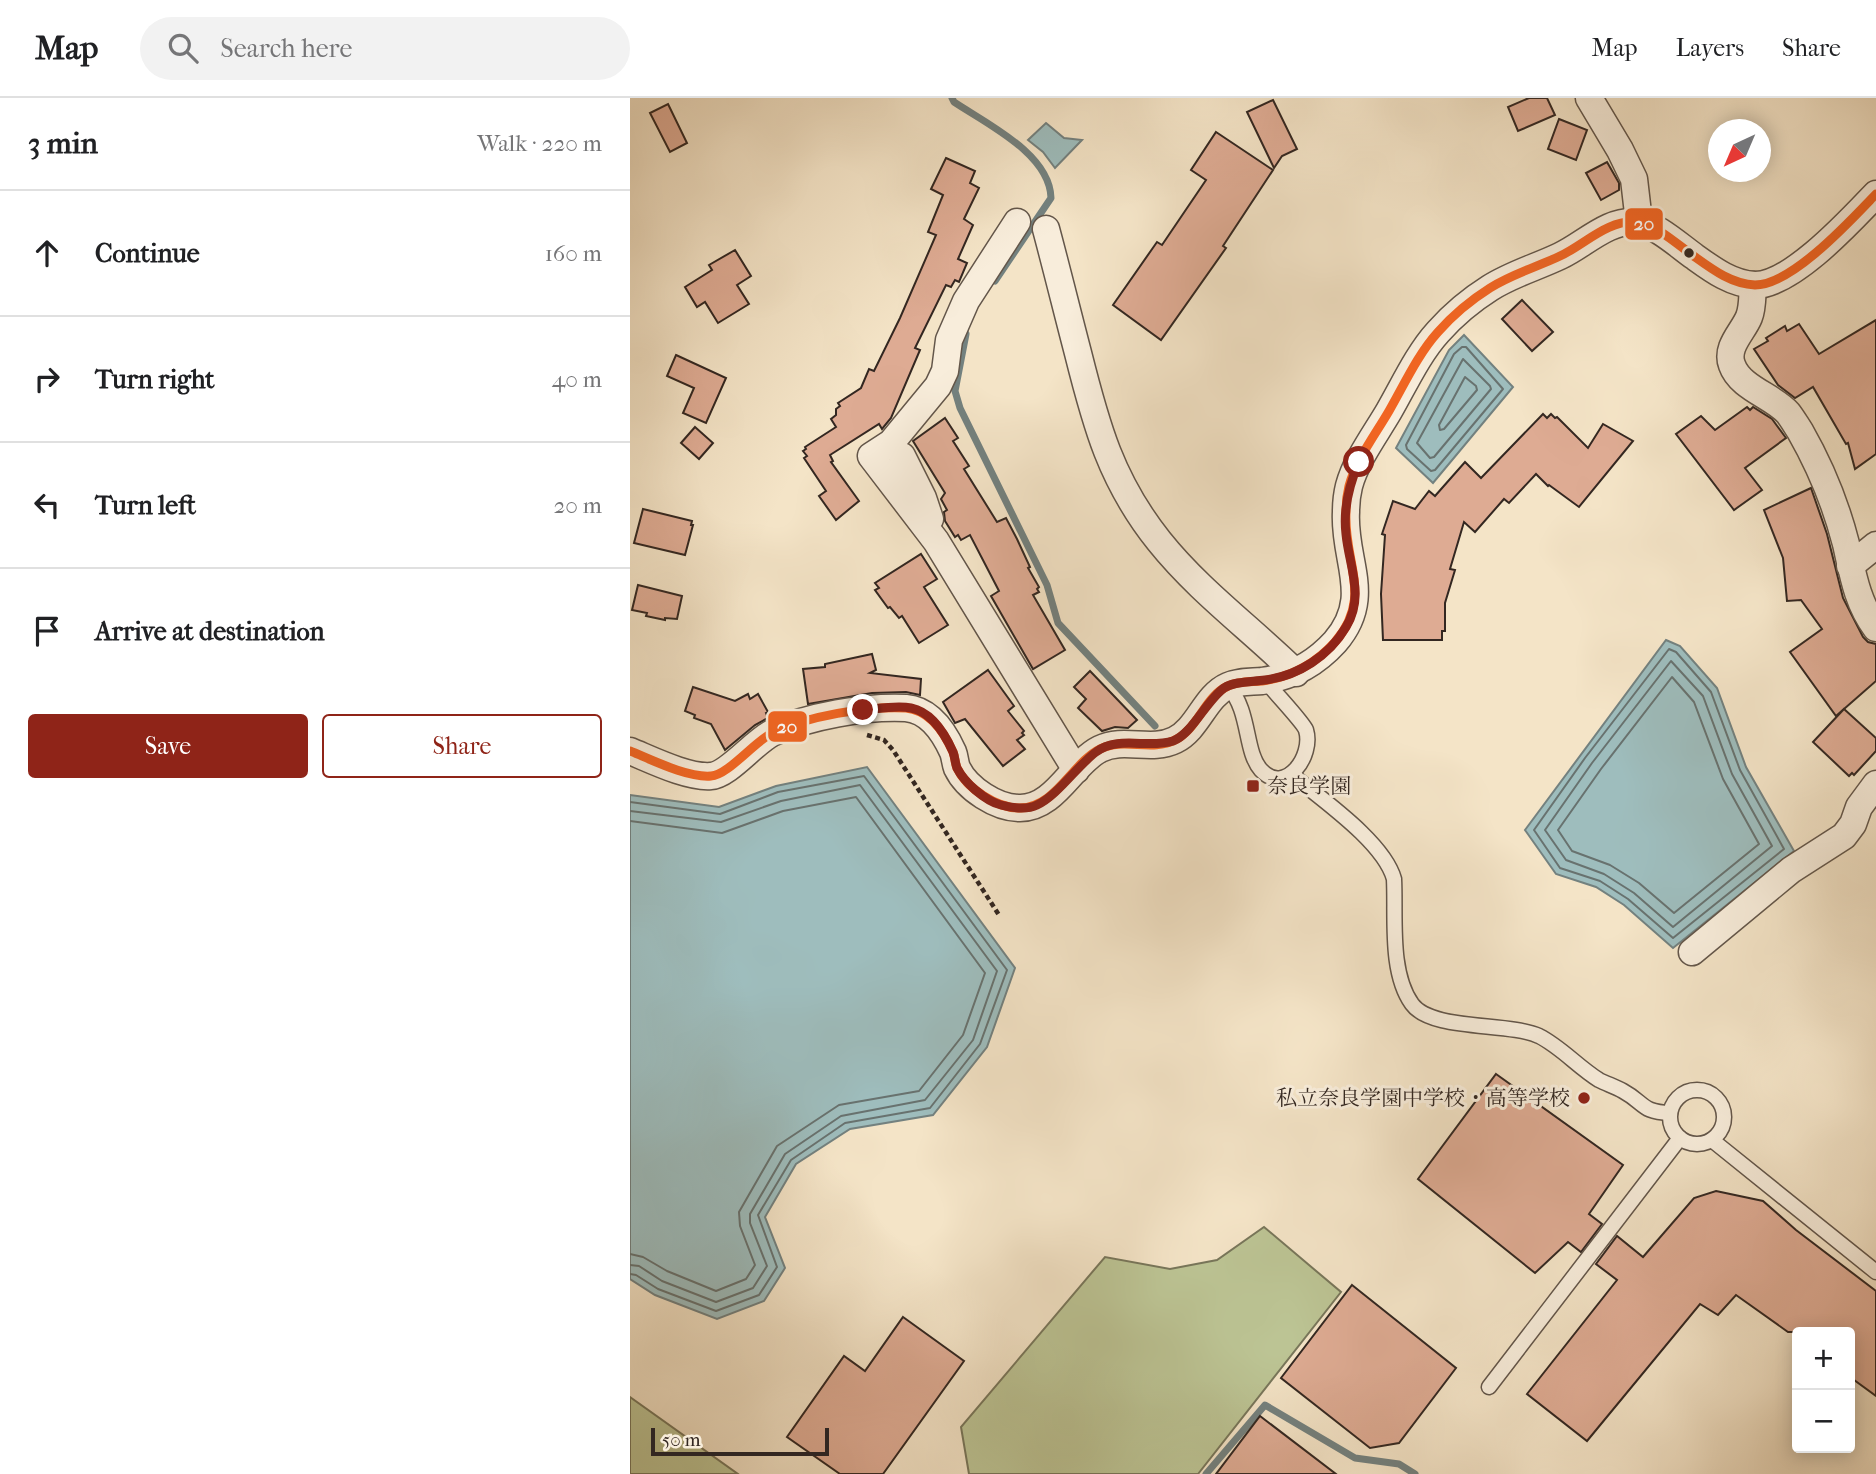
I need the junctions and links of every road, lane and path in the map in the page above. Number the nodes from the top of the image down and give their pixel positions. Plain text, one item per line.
1 (1589, 98) edge
2 (1872, 206) edge
3 (1017, 222) dead end
4 (1639, 222) junction
5 (1046, 229) dead end
6 (1753, 285) junction
7 (902, 456) dead end
8 (936, 541) junction
9 (1876, 545) edge
10 (1850, 566) junction
11 (1876, 628) edge
12 (1296, 673) junction
13 (1265, 680) junction
14 (1228, 686) junction
15 (858, 735) dead end
16 (630, 751) edge
17 (1076, 770) junction
18 (1291, 774) junction
19 (1876, 784) edge
20 (999, 915) dead end
21 (1692, 952) dead end
22 (1670, 1113) junction
23 (1679, 1138) junction
24 (1712, 1140) junction
25 (1876, 1272) edge
26 (1489, 1387) dead end

1 - 4 street
2 - 6 street
3 - 8 street
4 - 6 street
4 - 12 street
5 - 12 street
6 - 10 street
7 - 8 street
8 - 17 street
9 - 10 street
10 - 11 street
12 - 13 street
13 - 14 street
13 - 18 lane
14 - 17 street
14 - 18 lane
15 - 20 path
16 - 17 street
18 - 22 lane
19 - 21 street
22 - 23 lane
22 - 24 lane
23 - 24 lane
23 - 26 lane
24 - 25 lane

